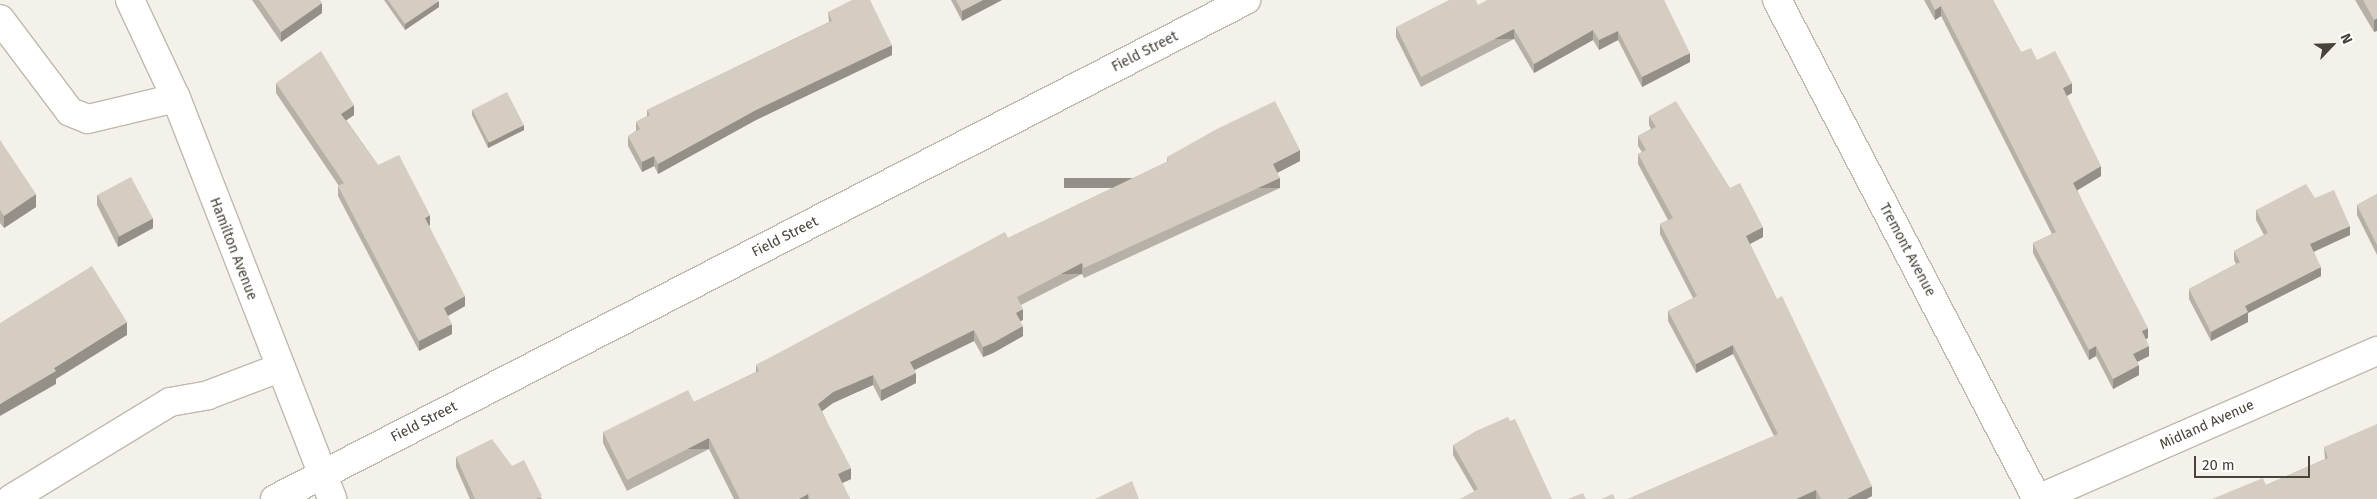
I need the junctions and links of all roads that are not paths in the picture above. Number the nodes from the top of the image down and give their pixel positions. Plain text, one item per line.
1 (130, 0) edge
2 (1246, 0) edge
3 (1777, 0) edge
4 (0, 19) edge
5 (176, 98) junction
6 (2377, 351) edge
7 (279, 368) junction
8 (323, 474) junction
9 (11, 499) edge
10 (275, 499) edge
11 (332, 499) edge
12 (2037, 499) edge

1 - 5 street, Hamilton Avenue
2 - 8 street, Field Street
3 - 12 street, Tremont Avenue
4 - 5 street
5 - 7 street, Hamilton Avenue
6 - 12 street, Midland Avenue
7 - 8 street, Hamilton Avenue
7 - 9 street
8 - 10 street, Field Street
8 - 11 street, Hamilton Avenue

